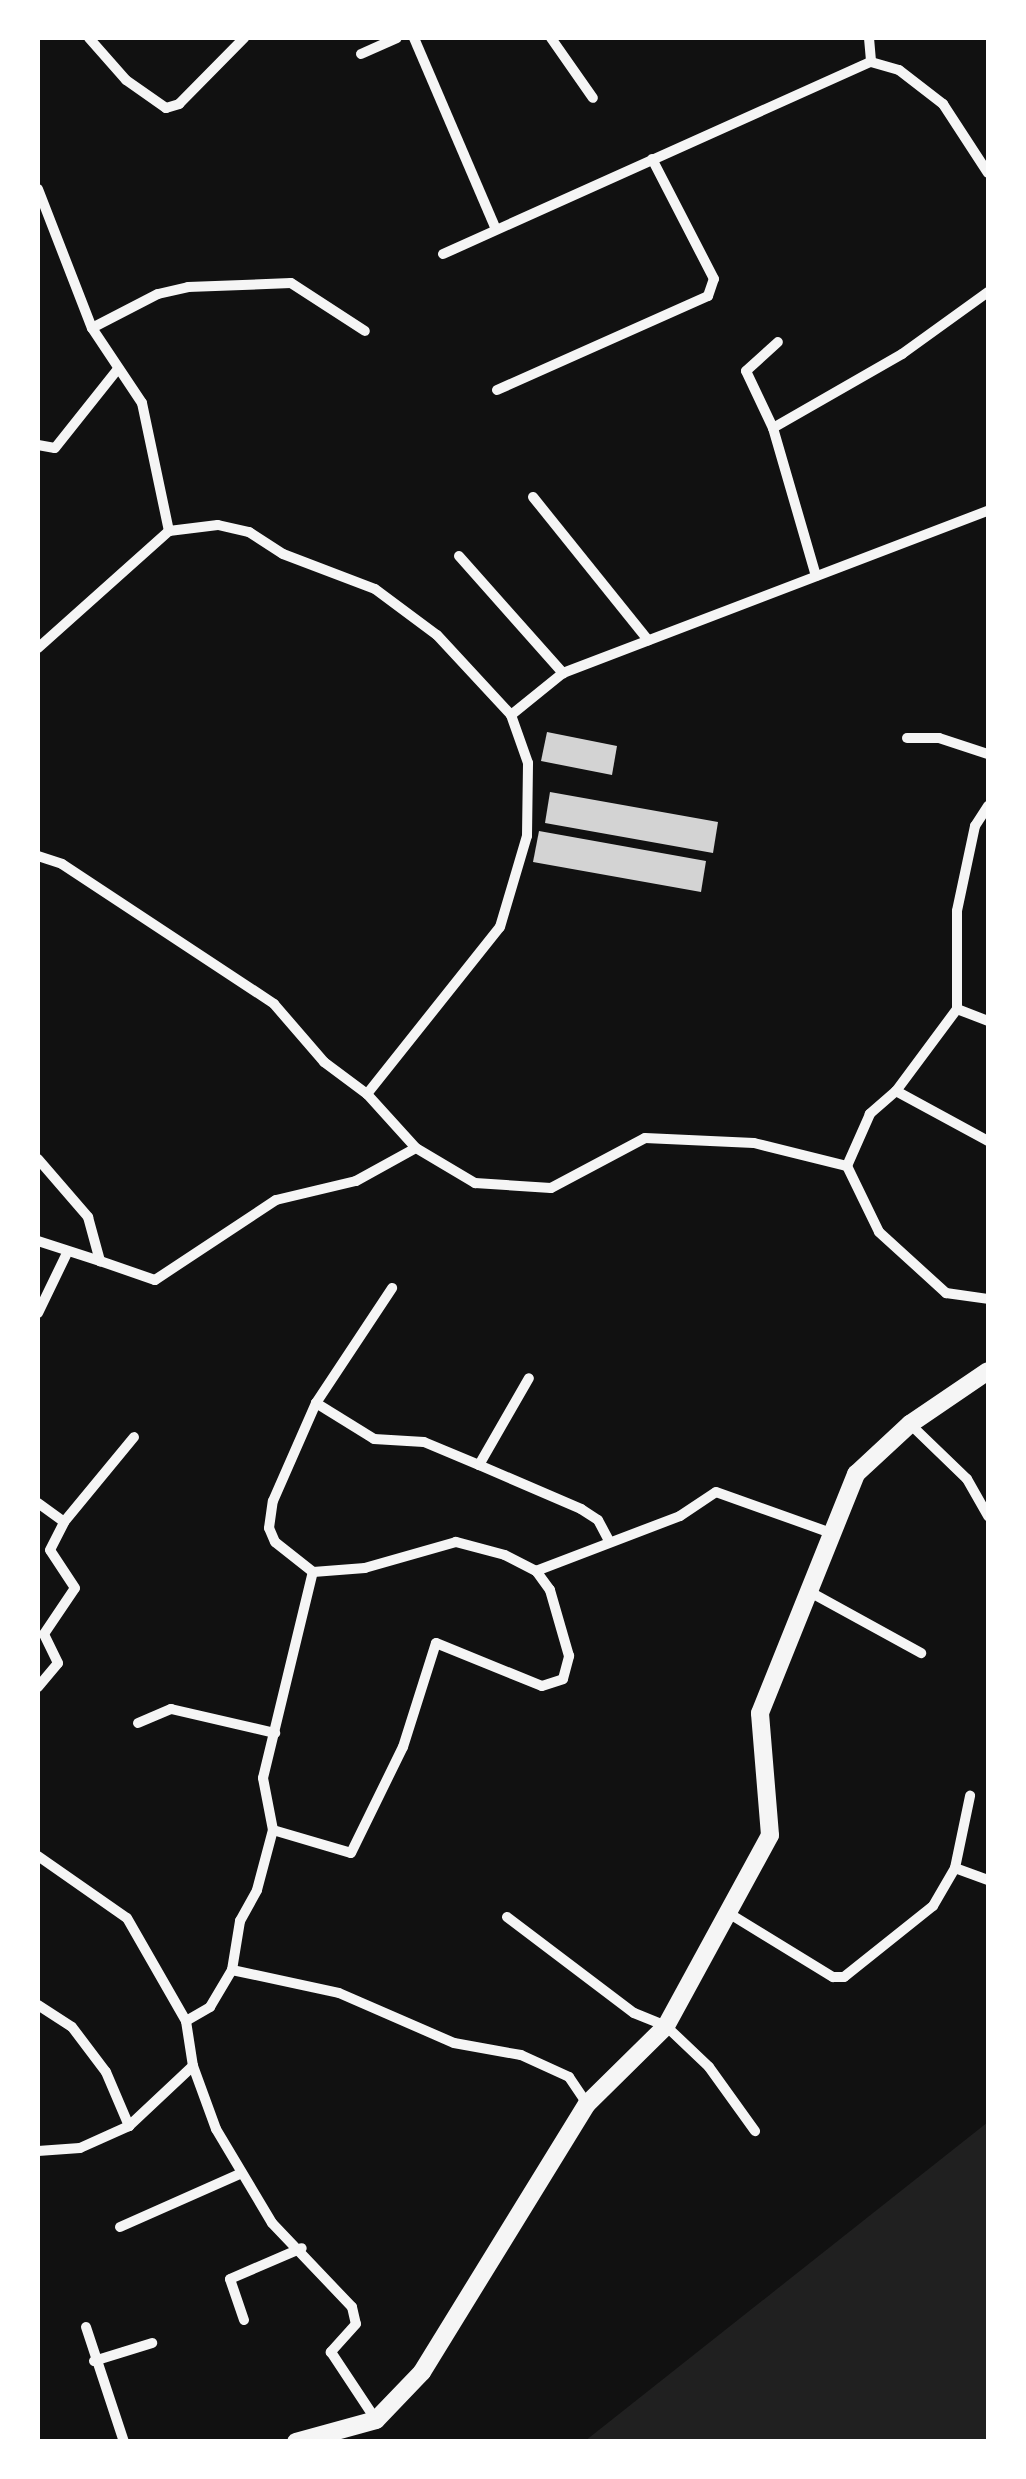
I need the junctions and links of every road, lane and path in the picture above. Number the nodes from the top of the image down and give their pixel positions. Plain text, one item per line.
1 (244, 38) edge
2 (398, 38) edge
3 (414, 38) edge
4 (550, 38) edge
5 (869, 38) edge
6 (95, 39) edge
7 (361, 54) dead end
8 (871, 62) junction
9 (593, 98) dead end
10 (652, 159) junction
11 (988, 173) edge
12 (38, 189) edge
13 (496, 229) junction
14 (443, 254) dead end
15 (988, 292) edge
16 (92, 328) junction
17 (364, 331) dead end
18 (778, 342) dead end
19 (117, 370) junction
20 (497, 390) dead end
21 (773, 428) junction
22 (38, 445) edge
23 (533, 497) dead end
24 (988, 512) edge
25 (169, 531) junction
26 (459, 556) dead end
27 (816, 576) junction
28 (648, 640) junction
29 (38, 648) edge
30 (563, 672) junction
31 (510, 715) junction
32 (907, 738) dead end
33 (988, 754) edge
34 (988, 806) edge
35 (38, 856) edge
36 (957, 1009) junction
37 (988, 1021) edge
38 (896, 1090) junction
39 (368, 1094) junction
40 (988, 1141) edge
41 (416, 1148) junction
42 (38, 1160) edge
43 (847, 1166) junction
44 (38, 1241) edge
45 (66, 1255) junction
46 (100, 1261) junction
47 (392, 1288) dead end
48 (988, 1298) edge
49 (38, 1313) edge
50 (988, 1371) edge
51 (528, 1378) dead end
52 (316, 1403) junction
53 (910, 1424) junction
54 (134, 1438) dead end
55 (479, 1465) junction
56 (38, 1503) edge
57 (988, 1516) edge
58 (64, 1522) junction
59 (831, 1534) junction
60 (608, 1540) junction
61 (536, 1571) junction
62 (313, 1572) junction
63 (810, 1592) junction
64 (922, 1653) dead end
65 (38, 1687) edge
66 (138, 1723) dead end
67 (275, 1733) junction
68 (970, 1796) dead end
69 (273, 1830) junction
70 (38, 1856) edge
71 (955, 1868) junction
72 (988, 1880) edge
73 (730, 1914) junction
74 (507, 1917) dead end
75 (232, 1970) junction
76 (38, 2005) edge
77 (186, 2021) junction
78 (666, 2026) junction
79 (193, 2066) junction
80 (587, 2104) junction
81 (130, 2126) junction
82 (755, 2131) dead end
83 (38, 2151) edge
84 (242, 2173) junction
85 (120, 2227) dead end
86 (302, 2248) junction
87 (244, 2320) dead end
88 (86, 2327) dead end
89 (152, 2342) dead end
90 (94, 2362) junction
91 (376, 2420) junction
92 (124, 2442) edge
93 (296, 2442) edge

1 - 6 street
2 - 7 street
3 - 13 street
4 - 9 street
5 - 8 street
8 - 10 street
8 - 11 street
10 - 13 street
10 - 20 street
12 - 16 street
13 - 14 street
15 - 21 street
16 - 17 street
16 - 19 street
18 - 21 street
19 - 22 street
19 - 25 street
21 - 27 street
23 - 28 street
24 - 27 street
25 - 29 street
25 - 31 street
26 - 30 street
27 - 28 street
28 - 30 street
30 - 31 street
31 - 39 street
32 - 33 street
34 - 36 street
35 - 39 street
36 - 37 street
36 - 38 street
38 - 40 street
38 - 43 street
39 - 41 street
41 - 43 street
41 - 46 street
42 - 46 street
43 - 48 street
44 - 45 street
45 - 46 street
45 - 49 street
47 - 52 street
50 - 53 street
51 - 55 street
52 - 55 street
52 - 62 street
53 - 57 street
53 - 59 street
54 - 58 street
55 - 60 street
56 - 58 street
58 - 65 street
59 - 60 street
59 - 63 street
60 - 61 street
61 - 62 street
61 - 69 street
62 - 67 street
63 - 64 street
63 - 73 street
66 - 67 street
67 - 69 street
68 - 71 street
69 - 75 street
70 - 77 street
71 - 72 street
71 - 73 street
73 - 78 street
74 - 78 street
75 - 77 street
75 - 80 street
76 - 81 street
77 - 79 street
78 - 80 street
78 - 82 street
79 - 81 street
79 - 84 street
80 - 91 street
81 - 83 street
84 - 85 street
84 - 86 street
86 - 87 street
86 - 91 street
88 - 90 street
89 - 90 street
90 - 92 street
91 - 93 street

